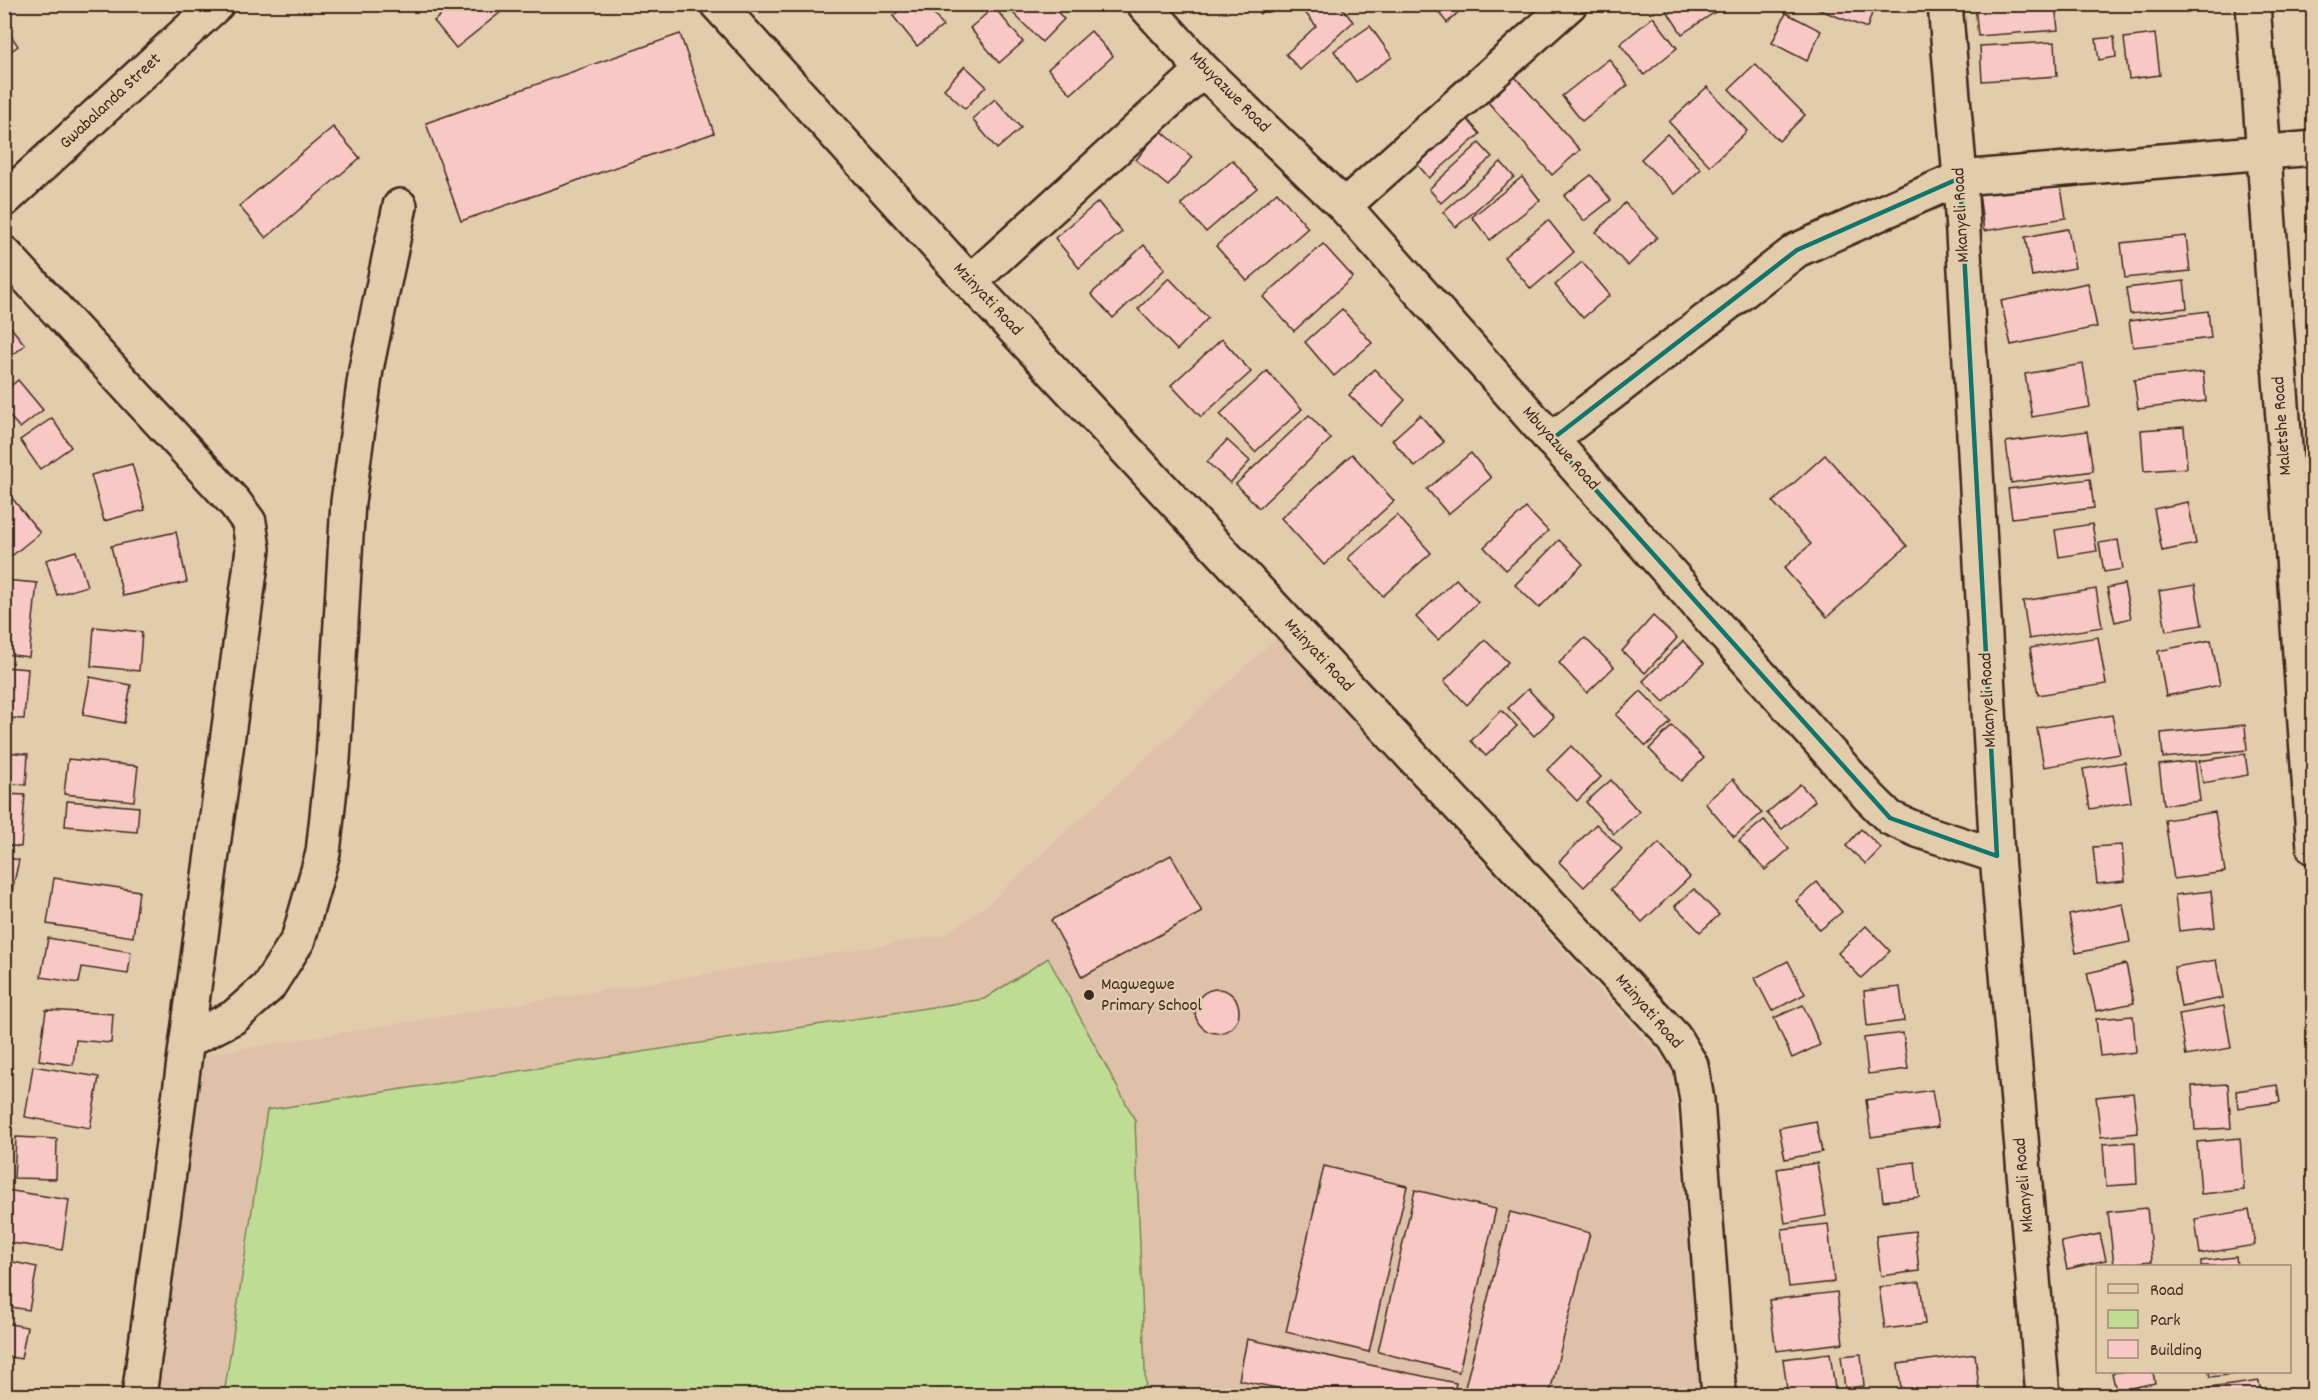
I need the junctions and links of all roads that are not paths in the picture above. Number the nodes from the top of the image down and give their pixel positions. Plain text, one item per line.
1 (217, 4) edge
2 (717, 4) edge
3 (1144, 4) edge
4 (1570, 4) edge
5 (1945, 4) edge
6 (2253, 4) edge
7 (1203, 70) junction
8 (2313, 148) edge
9 (2264, 152) junction
10 (1960, 178) junction
11 (4, 200) edge
12 (400, 206) dead end
13 (1344, 206) junction
14 (4, 253) edge
15 (970, 282) junction
16 (1551, 440) junction
17 (2313, 848) edge
18 (1997, 856) junction
19 (187, 1041) junction
20 (139, 1395) edge
21 (1719, 1395) edge
22 (2043, 1395) edge

1 - 11 street, Gwabalanda Street
2 - 15 street, Mzinyati Road
3 - 7 street, Mbuyazwe Road
4 - 13 street
5 - 10 street, Mkanyeli Road
6 - 9 street, Maletshe Road
7 - 13 street, Mbuyazwe Road
7 - 15 street
8 - 9 street
9 - 10 street
9 - 17 street, Maletshe Road
10 - 16 street
10 - 18 street, Mkanyeli Road
12 - 19 street
13 - 16 street, Mbuyazwe Road
14 - 19 street
15 - 21 street, Mzinyati Road
16 - 18 street, Mbuyazwe Road
18 - 22 street, Mkanyeli Road
19 - 20 street

